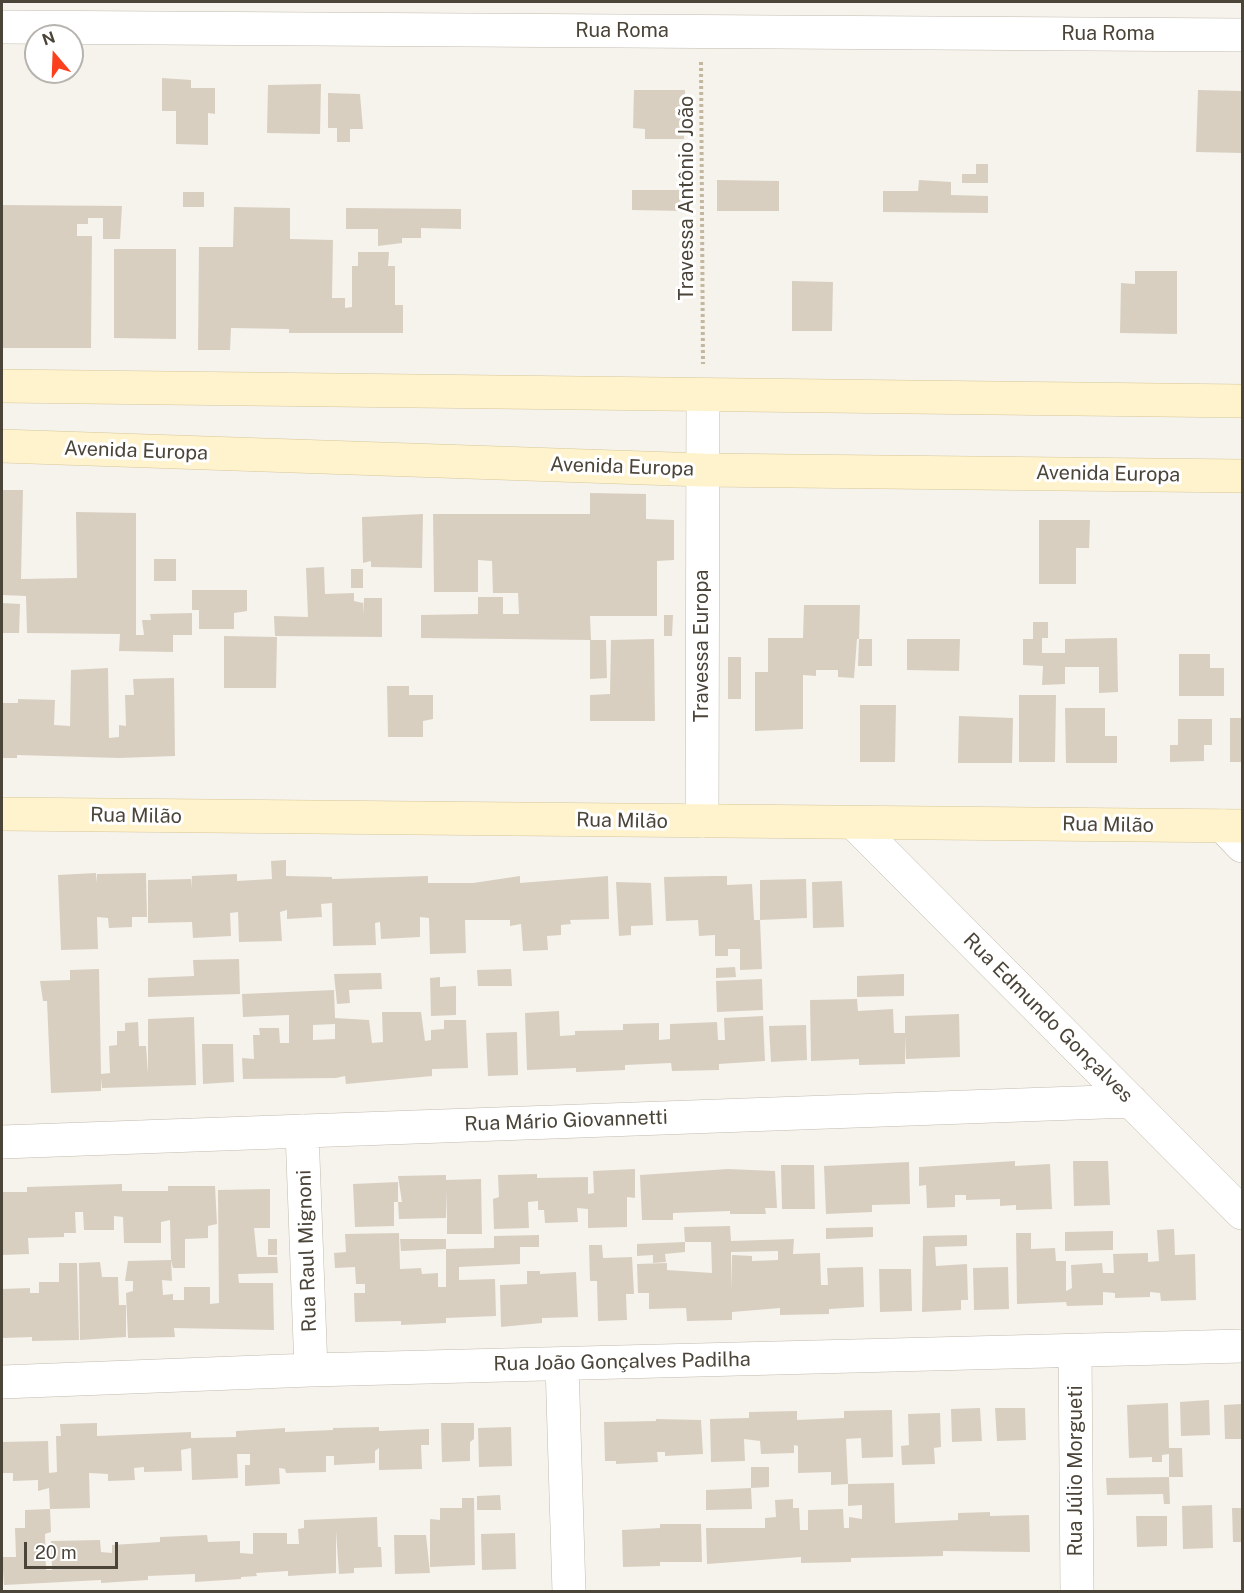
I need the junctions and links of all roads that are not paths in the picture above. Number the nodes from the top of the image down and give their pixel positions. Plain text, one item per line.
1 (2, 27) edge
2 (1242, 35) edge
3 (2, 386) edge
4 (703, 395) junction
5 (1242, 401) edge
6 (2, 447) edge
7 (703, 470) junction
8 (1242, 476) edge
9 (2, 814) edge
10 (702, 821) junction
11 (854, 822) junction
12 (1236, 833) edge
13 (1131, 1101) junction
14 (302, 1131) junction
15 (2, 1142) edge
16 (1242, 1213) edge
17 (1242, 1346) edge
18 (1075, 1351) junction
19 (562, 1364) junction
20 (311, 1370) junction
21 (2, 1382) edge
22 (569, 1592) edge
23 (1077, 1592) edge

1 - 2 street, Rua Roma
3 - 4 main road
4 - 5 main road
4 - 7 street, Travessa Europa
6 - 7 main road, Avenida Europa
7 - 8 main road, Avenida Europa
7 - 10 street, Travessa Europa
9 - 10 main road, Rua Milão
10 - 11 main road, Rua Milão
11 - 12 main road, Rua Milão
11 - 13 street, Rua Edmundo Gonçalves
13 - 14 street, Rua Mário Giovannetti
13 - 16 street, Rua Edmundo Gonçalves
14 - 15 street, Rua Mário Giovannetti
14 - 20 street, Rua Raul Mignoni
17 - 18 street, Rua João Gonçalves Padilha
18 - 19 street, Rua João Gonçalves Padilha
18 - 23 street, Rua Júlio Morgueti
19 - 20 street, Rua João Gonçalves Padilha
19 - 22 street
20 - 21 street, Rua João Gonçalves Padilha

